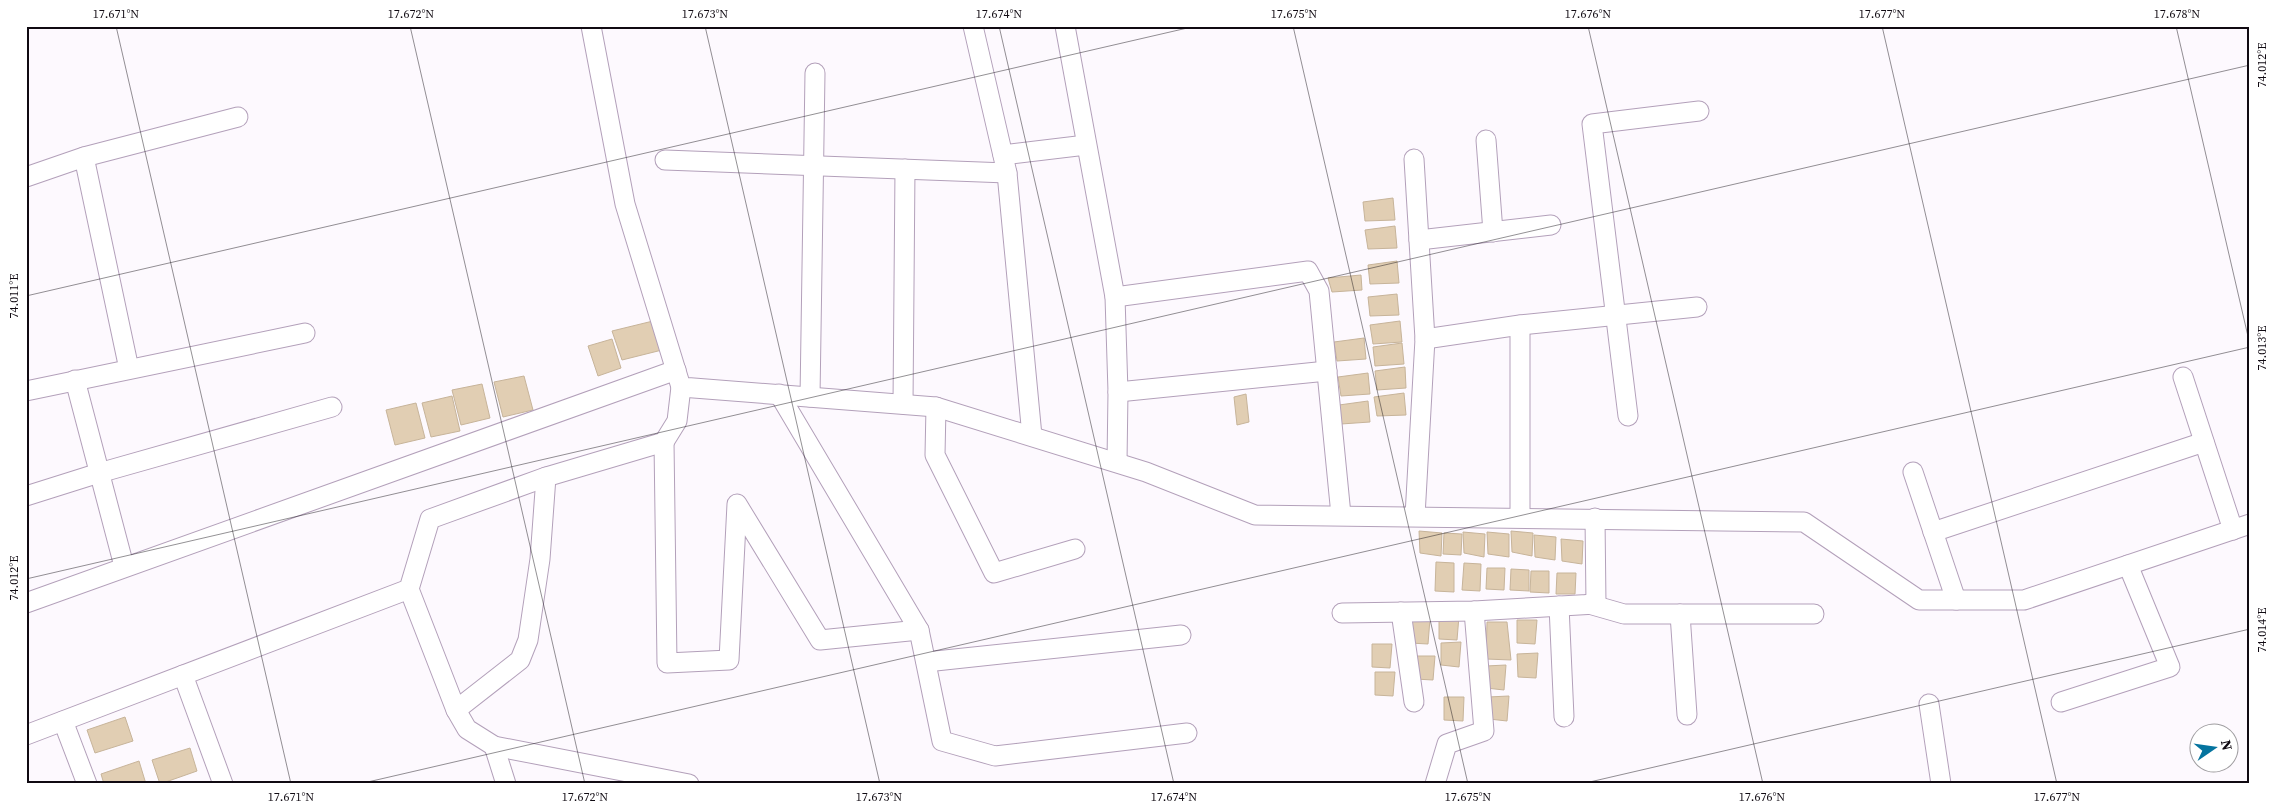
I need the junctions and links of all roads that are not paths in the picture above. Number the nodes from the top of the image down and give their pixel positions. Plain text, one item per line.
1 (591, 26) edge
2 (973, 26) edge
3 (1065, 26) edge
4 (815, 73) dead end
5 (1699, 111) dead end
6 (238, 117) dead end
7 (1486, 140) dead end
8 (1086, 145) junction
9 (84, 157) junction
10 (1414, 159) dead end
11 (665, 160) dead end
12 (1005, 164) junction
13 (814, 166) junction
14 (906, 169) junction
15 (26, 177) edge
16 (1551, 225) dead end
17 (1493, 232) junction
18 (1419, 240) junction
19 (1115, 297) junction
20 (1697, 307) dead end
21 (1616, 315) junction
22 (1520, 325) junction
23 (305, 333) dead end
24 (1425, 339) junction
25 (129, 369) junction
26 (1327, 371) junction
27 (2183, 377) dead end
28 (679, 378) junction
29 (75, 380) junction
30 (26, 391) edge
31 (1118, 392) junction
32 (779, 394) junction
33 (810, 397) junction
34 (903, 404) junction
35 (332, 407) dead end
36 (936, 407) junction
37 (1628, 416) dead end
38 (1032, 436) junction
39 (664, 442) junction
40 (2204, 442) junction
41 (1117, 462) junction
42 (1913, 472) dead end
43 (99, 473) junction
44 (546, 477) junction
45 (26, 496) edge
46 (1341, 515) junction
47 (1415, 516) junction
48 (1520, 517) junction
49 (1595, 518) junction
50 (2241, 527) edge
51 (1933, 532) junction
52 (1075, 549) dead end
53 (2128, 565) junction
54 (124, 566) junction
55 (409, 589) junction
56 (1956, 600) junction
57 (26, 603) edge
58 (1589, 604) junction
59 (1559, 606) junction
60 (1474, 611) junction
61 (1400, 612) junction
62 (1342, 613) dead end
63 (1680, 614) junction
64 (1814, 614) dead end
65 (919, 630) junction
66 (1181, 635) dead end
67 (926, 662) junction
68 (183, 675) junction
69 (1414, 702) dead end
70 (2061, 702) dead end
71 (1929, 704) dead end
72 (456, 710) junction
73 (1686, 715) dead end
74 (1564, 717) dead end
75 (63, 721) junction
76 (1187, 733) dead end
77 (26, 735) edge
78 (494, 746) junction
79 (678, 783) edge
80 (86, 784) edge
81 (223, 784) edge
82 (506, 784) edge
83 (1435, 784) edge
84 (1941, 784) edge

1 - 28 street
2 - 12 street
3 - 8 street
4 - 13 street
5 - 21 street
6 - 9 street
7 - 17 street
8 - 12 street
8 - 19 street
9 - 15 street
9 - 25 street
10 - 18 street
11 - 13 street
12 - 14 street
12 - 38 street
13 - 14 street
13 - 33 street
14 - 34 street
16 - 17 street
17 - 18 street
18 - 24 street
19 - 26 street
19 - 31 street
20 - 21 street
21 - 22 street
21 - 37 street
22 - 24 street
22 - 48 street
23 - 25 street
24 - 47 street
25 - 29 street
26 - 31 street
26 - 46 street
27 - 40 street
28 - 32 street
28 - 39 street
28 - 54 street
29 - 30 street
29 - 43 street
31 - 41 street
32 - 33 street
32 - 65 street
33 - 34 street
34 - 36 street
35 - 43 street
36 - 38 street
36 - 52 street
38 - 41 street
39 - 44 street
39 - 65 street
40 - 50 street
40 - 51 street
41 - 46 street
42 - 51 street
43 - 45 street
43 - 54 street
44 - 55 street
44 - 72 street
46 - 47 street
47 - 48 street
48 - 49 street
49 - 56 street
49 - 58 street
50 - 53 street
51 - 56 street
53 - 56 street
53 - 70 street
54 - 57 street
55 - 68 street
55 - 72 street
58 - 59 street
58 - 63 street
59 - 60 street
59 - 74 street
60 - 61 street
60 - 83 street
61 - 62 street
61 - 69 street
63 - 64 street
63 - 73 street
65 - 67 street
66 - 67 street
67 - 76 street
68 - 75 street
68 - 81 street
71 - 84 street
72 - 78 street
75 - 77 street
75 - 80 street
78 - 79 street
78 - 82 street

